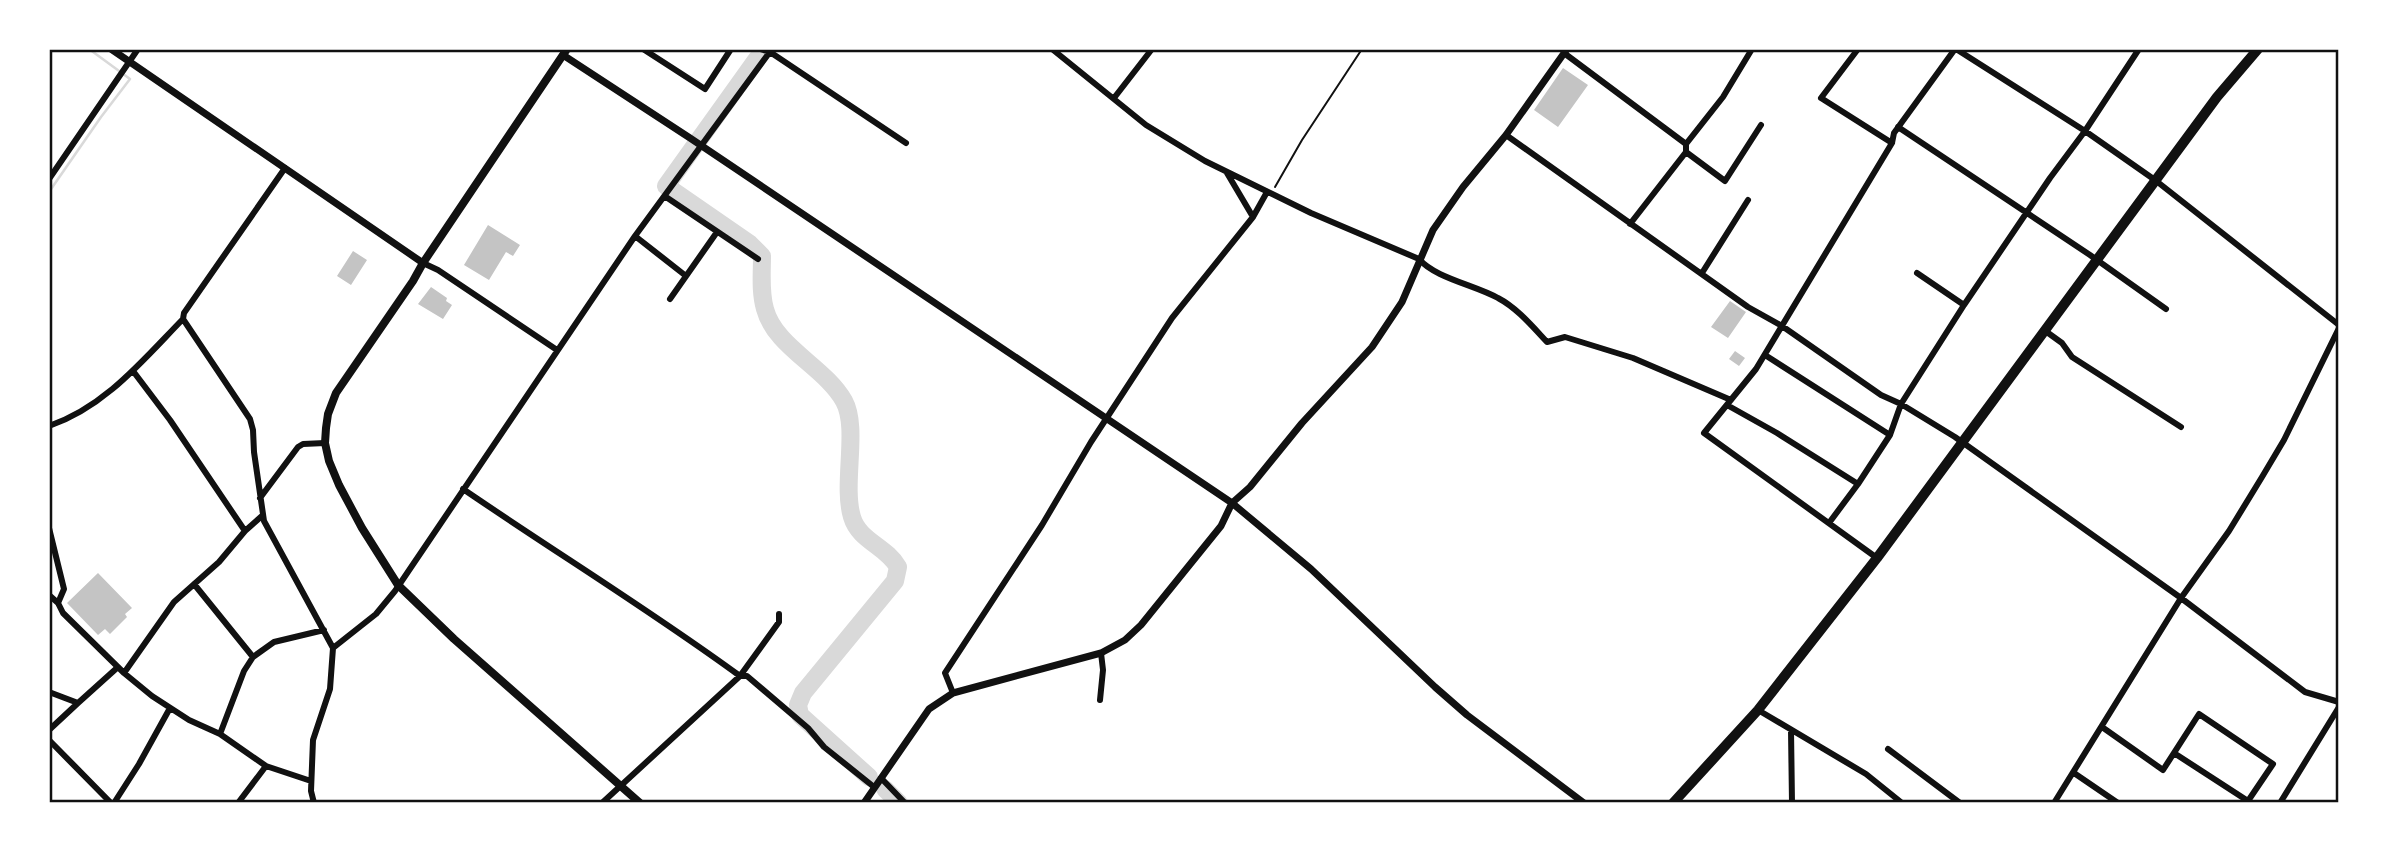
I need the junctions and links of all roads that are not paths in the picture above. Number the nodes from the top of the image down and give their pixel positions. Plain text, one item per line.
1 (111, 49) edge
2 (138, 49) edge
3 (643, 49) edge
4 (731, 49) edge
5 (1052, 49) edge
6 (1152, 49) edge
7 (1752, 49) edge
8 (1857, 49) edge
9 (1955, 49) edge
10 (2139, 49) edge
11 (2258, 49) edge
12 (765, 50) edge
13 (1566, 51) edge
14 (565, 52) edge
15 (129, 62) junction
16 (1114, 98) junction
17 (1761, 125) dead end
18 (1898, 127) junction
19 (2085, 131) junction
20 (1506, 135) junction
21 (906, 143) dead end
22 (1892, 143) junction
23 (698, 144) junction
24 (1686, 144) junction
25 (1686, 152) junction
26 (285, 168) junction
27 (1226, 172) junction
28 (49, 179) edge
29 (2155, 180) junction
30 (669, 192) junction
31 (1269, 193) junction
32 (1748, 200) dead end
33 (2027, 213) junction
34 (1252, 217) junction
35 (1630, 224) junction
36 (718, 232) junction
37 (635, 236) junction
38 (758, 258) dead end
39 (1419, 259) junction
40 (2096, 259) junction
41 (423, 263) junction
42 (1702, 273) junction
43 (1917, 274) dead end
44 (686, 276) junction
45 (670, 299) dead end
46 (1964, 304) junction
47 (2166, 309) dead end
48 (183, 319) junction
49 (1782, 326) junction
50 (2339, 326) edge
51 (2044, 330) junction
52 (557, 350) junction
53 (1765, 355) junction
54 (133, 371) junction
55 (1729, 402) junction
56 (1900, 404) junction
57 (1107, 420) junction
58 (49, 426) edge
59 (2181, 427) dead end
60 (1890, 435) junction
61 (326, 443) junction
62 (1962, 443) junction
63 (1858, 484) junction
64 (463, 489) junction
65 (260, 498) junction
66 (1232, 503) junction
67 (263, 515) junction
68 (1829, 523) junction
69 (49, 528) edge
70 (245, 531) junction
71 (1877, 558) junction
72 (194, 583) junction
73 (398, 585) junction
74 (49, 596) edge
75 (2181, 598) junction
76 (58, 603) junction
77 (779, 614) dead end
78 (324, 630) junction
79 (333, 648) junction
80 (1101, 653) junction
81 (253, 657) junction
82 (118, 667) junction
83 (124, 673) junction
84 (740, 676) junction
85 (49, 692) edge
86 (953, 693) junction
87 (1100, 700) dead end
88 (78, 703) junction
89 (2339, 705) edge
90 (170, 708) junction
91 (1758, 710) junction
92 (2102, 727) junction
93 (49, 730) edge
94 (1791, 730) junction
95 (220, 734) junction
96 (49, 740) edge
97 (1888, 749) dead end
98 (2174, 752) junction
99 (266, 765) junction
100 (2074, 773) junction
101 (881, 778) junction
102 (311, 781) junction
103 (620, 786) junction
104 (874, 787) junction
105 (1792, 801) edge
106 (113, 803) edge
107 (238, 803) edge
108 (314, 803) edge
109 (602, 803) edge
110 (639, 803) edge
111 (864, 803) edge
112 (905, 803) edge
113 (1584, 803) edge
114 (1674, 803) edge
115 (1800, 803) edge
116 (1902, 803) edge
117 (1960, 803) edge
118 (2054, 803) edge
119 (2118, 803) edge
120 (2280, 803) edge

1 - 15 street
2 - 15 street
3 - 4 street
5 - 16 street
6 - 16 street
7 - 24 street
8 - 22 street
9 - 18 street
9 - 19 street
10 - 19 street
11 - 29 highway
12 - 21 street
12 - 23 street
13 - 20 street
13 - 24 street
14 - 23 street
14 - 41 main road
15 - 26 street
15 - 28 street
16 - 27 street
17 - 25 street
18 - 22 street
18 - 33 street
19 - 29 street
19 - 33 street
20 - 35 street
20 - 39 street
22 - 49 street
23 - 30 street
23 - 57 street
24 - 25 street
25 - 35 street
26 - 41 street
26 - 48 street
27 - 31 street
27 - 34 street
29 - 40 highway
29 - 50 street
30 - 36 street
30 - 37 street
31 - 34 street
31 - 39 street
32 - 42 street
33 - 40 street
33 - 46 street
34 - 57 street
35 - 42 street
36 - 38 street
36 - 44 street
37 - 44 street
37 - 52 street
39 - 55 street
39 - 66 street
40 - 47 street
40 - 51 highway
41 - 52 street
41 - 61 main road
42 - 49 street
43 - 46 street
44 - 45 street
46 - 56 street
48 - 54 street
48 - 65 street
49 - 53 street
49 - 56 street
50 - 75 street
51 - 59 street
51 - 62 highway
52 - 64 street
53 - 55 street
53 - 60 street
54 - 58 street
54 - 70 street
55 - 63 street
55 - 68 street
56 - 60 street
56 - 62 street
57 - 66 street
57 - 86 street
60 - 63 street
61 - 65 street
61 - 73 main road
62 - 71 highway
62 - 75 street
63 - 68 street
64 - 73 street
64 - 84 street
65 - 67 street
66 - 80 street
66 - 113 street
67 - 70 street
67 - 78 street
68 - 71 street
69 - 76 street
70 - 72 street
71 - 91 highway
72 - 81 street
72 - 83 street
73 - 79 street
73 - 103 main road
74 - 76 street
75 - 89 street
75 - 92 street
76 - 82 street
77 - 84 street
78 - 79 street
78 - 81 street
79 - 102 street
80 - 86 street
80 - 87 street
81 - 95 street
82 - 83 street
82 - 88 street
83 - 90 street
84 - 103 street
84 - 104 street
85 - 88 street
86 - 101 street
88 - 93 street
89 - 120 street
90 - 95 street
90 - 106 street
91 - 94 street
91 - 114 highway
92 - 98 street
92 - 100 street
94 - 105 street
94 - 116 street
95 - 99 street
96 - 106 street
97 - 117 street
98 - 98 street
99 - 102 street
99 - 107 street
100 - 118 street
100 - 119 street
101 - 104 street
101 - 112 street
102 - 108 street
103 - 109 street
103 - 110 main road
104 - 111 street
105 - 115 street

